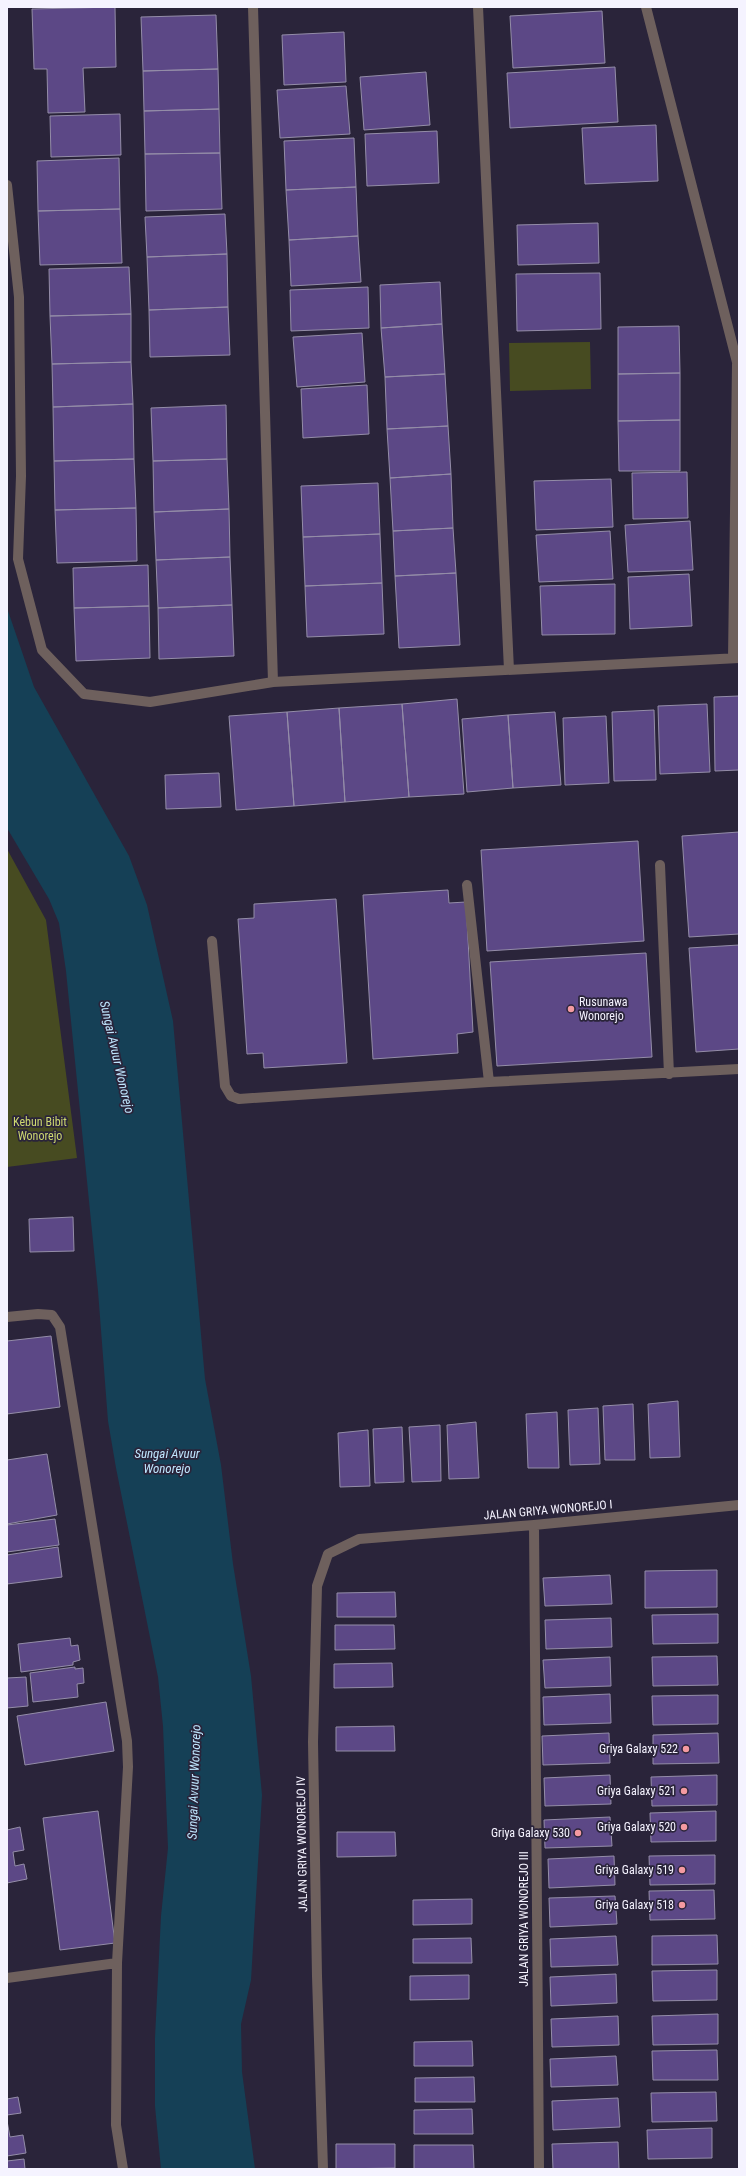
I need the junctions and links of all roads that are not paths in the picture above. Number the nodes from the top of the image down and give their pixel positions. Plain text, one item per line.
1 (253, 7) edge
2 (478, 7) edge
3 (646, 7) edge
4 (7, 185) edge
5 (738, 367) edge
6 (736, 658) edge
7 (510, 670) junction
8 (273, 682) junction
9 (660, 865) dead end
10 (466, 885) dead end
11 (212, 941) dead end
12 (739, 1069) edge
13 (669, 1074) junction
14 (489, 1082) junction
15 (7, 1317) edge
16 (739, 1505) edge
17 (534, 1525) junction
18 (359, 1539) joint
19 (116, 1963) junction
20 (7, 1978) edge
21 (123, 2169) edge
22 (323, 2169) edge
23 (539, 2169) edge

1 - 8 street
2 - 7 street
3 - 5 street
4 - 8 street
5 - 6 street
6 - 7 street
7 - 8 street
9 - 13 street
10 - 14 street
11 - 14 street
12 - 13 street
13 - 14 street
15 - 19 street
16 - 17 street, JALAN GRIYA WONOREJO I
17 - 18 street, JALAN GRIYA WONOREJO I
17 - 23 street, JALAN GRIYA WONOREJO III
18 - 22 street, JALAN GRIYA WONOREJO IV
19 - 20 street
19 - 21 street

